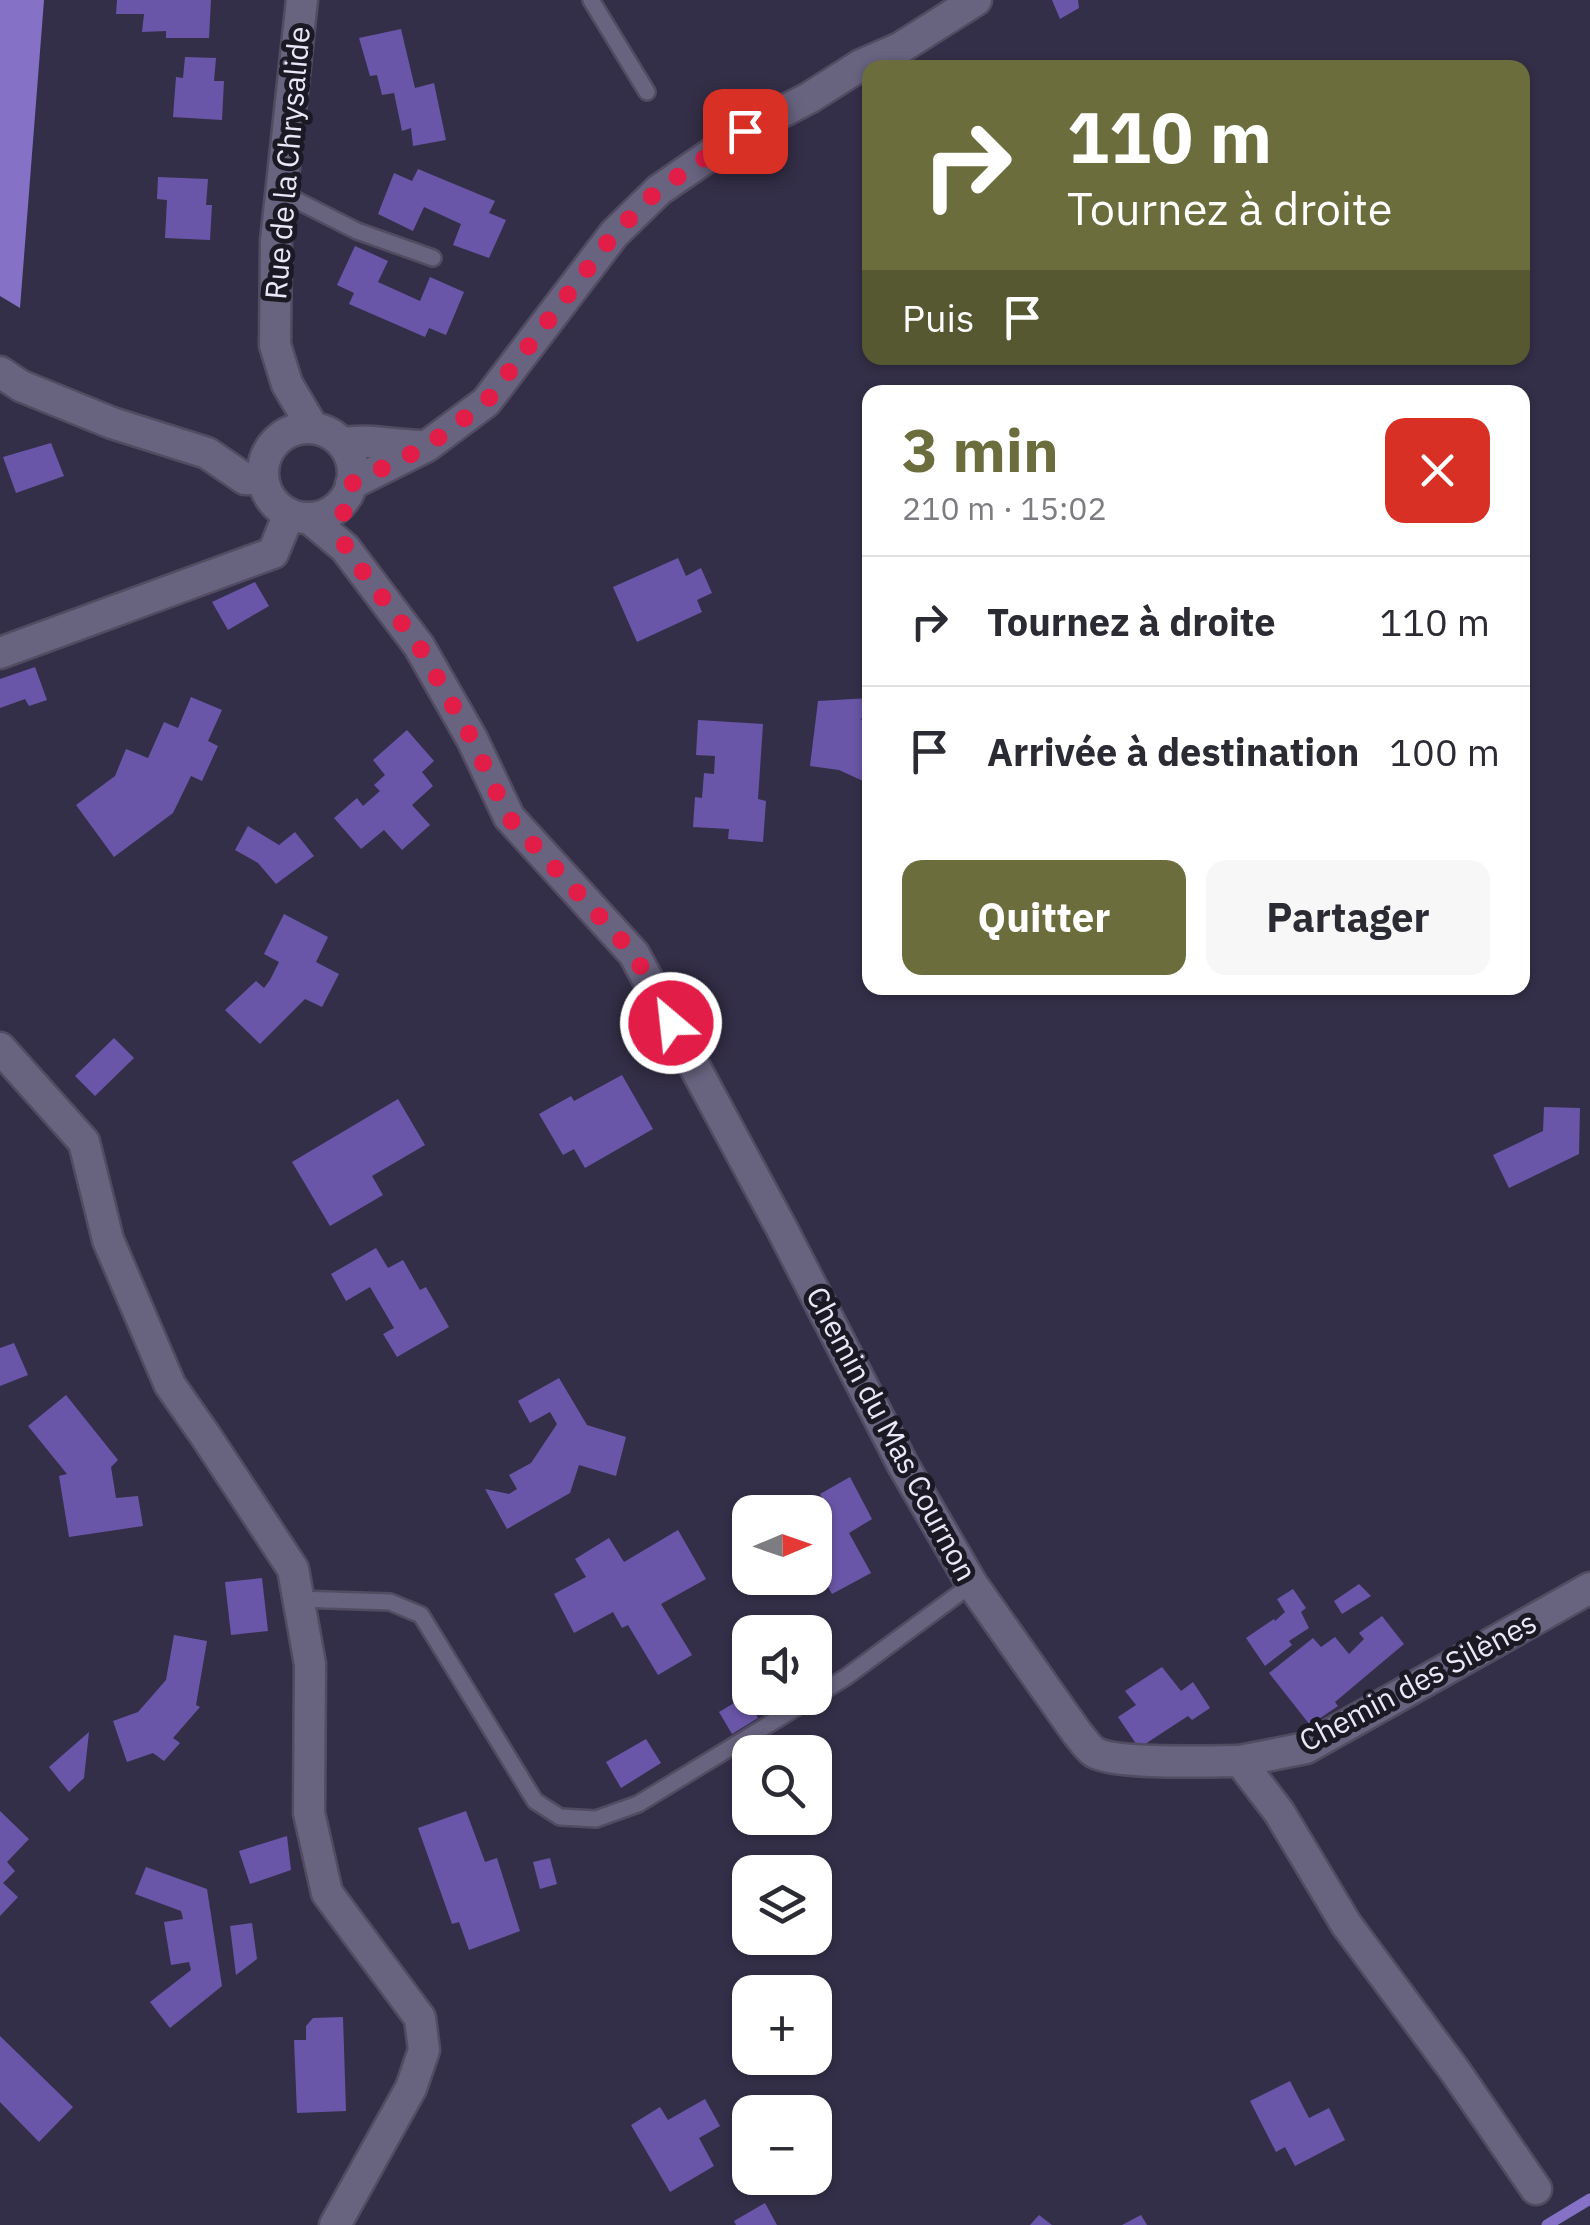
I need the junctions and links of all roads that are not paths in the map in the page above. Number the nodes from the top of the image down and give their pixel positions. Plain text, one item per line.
1 (302, 0) edge
2 (592, 0) edge
3 (943, 0) edge
4 (976, 0) edge
5 (900, 48) junction
6 (872, 60) edge
7 (862, 64) edge
8 (647, 92) dead end
9 (282, 193) junction
10 (432, 258) dead end
11 (0, 372) edge
12 (287, 384) junction
13 (313, 428) junction
14 (342, 443) junction
15 (427, 446) junction
16 (269, 457) junction
17 (347, 493) junction
18 (299, 516) junction
19 (345, 548) junction
20 (0, 653) edge
21 (0, 1048) edge
22 (972, 1584) junction
23 (1590, 1588) edge
24 (298, 1599) junction
25 (832, 1686) edge
26 (784, 1715) edge
27 (1240, 1760) junction
28 (1536, 2188) dead end
29 (335, 2225) edge

1 - 9 street, Rue de la Chrysalide
2 - 8 lane
3 - 5 street
4 - 5 street
5 - 6 street
7 - 15 street
9 - 10 lane
9 - 12 street, Rue de la Chrysalide
11 - 16 street
12 - 13 street, Rue de la Chrysalide
12 - 16 street, Rue de la Chrysalide
13 - 14 street
13 - 16 street
14 - 15 street
14 - 17 street
15 - 17 street
16 - 18 street
17 - 18 street
17 - 19 street
18 - 19 street, Chemin du Mas Cournon
18 - 20 street
19 - 22 street, Chemin du Mas Cournon
21 - 24 street
22 - 25 lane
22 - 27 street, Chemin du Mas Cournon
23 - 27 street, Chemin des Silènes
24 - 26 lane
24 - 29 street
27 - 28 street

